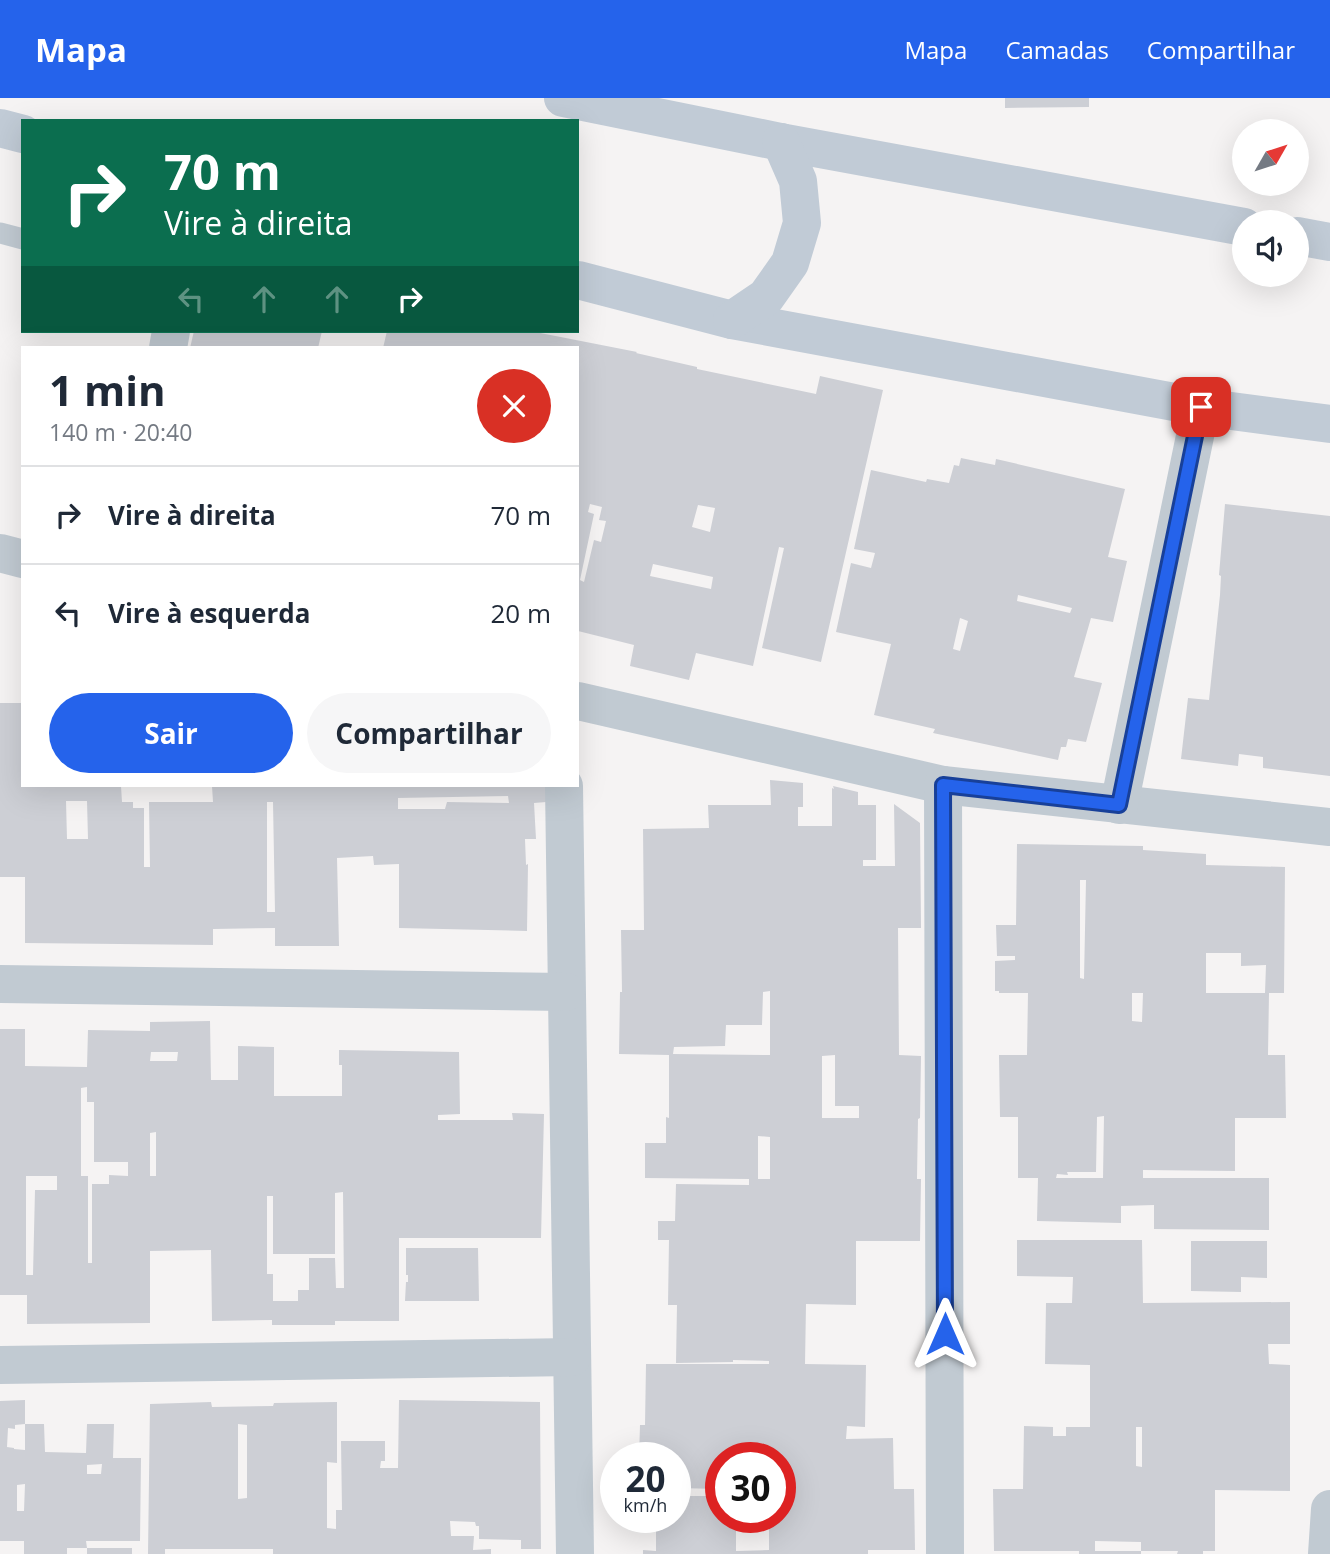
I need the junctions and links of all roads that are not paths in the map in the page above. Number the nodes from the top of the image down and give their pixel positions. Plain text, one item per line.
1 (563, 98) edge
2 (0, 128) edge
3 (21, 133) edge
4 (781, 142) junction
5 (1232, 225) edge
6 (0, 233) edge
7 (21, 238) edge
8 (1309, 238) edge
9 (1330, 242) edge
10 (579, 281) edge
11 (732, 320) junction
12 (1201, 407) junction
13 (1330, 424) edge
14 (0, 553) edge
15 (21, 558) edge
16 (579, 701) edge
17 (943, 785) junction
18 (564, 787) edge
19 (1119, 805) junction
20 (1330, 827) edge
21 (0, 984) edge
22 (566, 992) junction
23 (572, 1357) junction
24 (0, 1365) edge
25 (1330, 1509) edge
26 (575, 1554) edge
27 (945, 1554) edge
28 (1328, 1554) edge

1 - 4 street
2 - 3 street
4 - 5 street
4 - 11 street
6 - 7 lane
8 - 9 street
10 - 11 street
11 - 12 street
12 - 13 street
12 - 19 street
14 - 15 street
16 - 17 street
17 - 19 street
17 - 27 street
18 - 22 street
19 - 20 street
21 - 22 street
22 - 23 street
23 - 24 street
23 - 26 street
25 - 28 street

